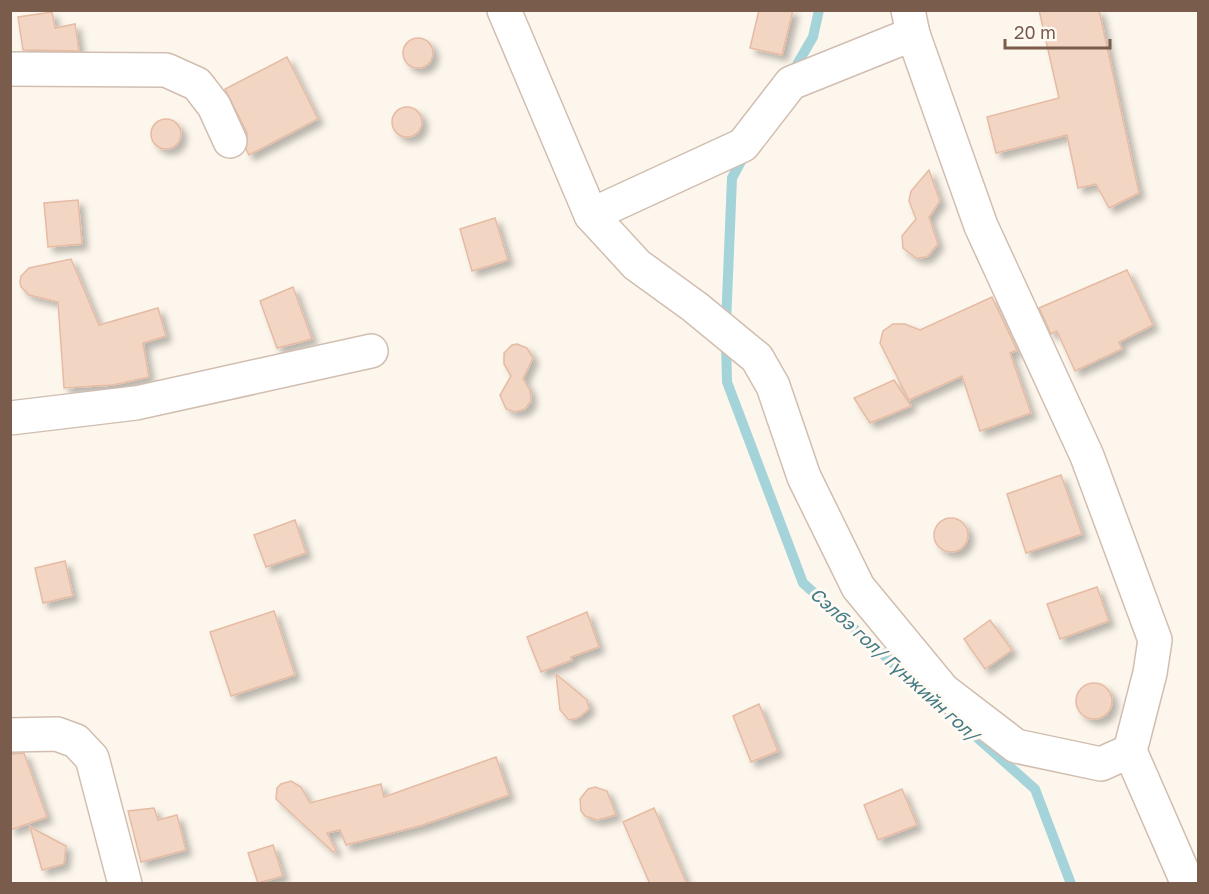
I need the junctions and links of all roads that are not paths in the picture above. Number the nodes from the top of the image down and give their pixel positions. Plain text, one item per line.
1 (504, 10) edge
2 (910, 22) edge
3 (10, 69) edge
4 (230, 141) dead end
5 (591, 215) junction
6 (371, 351) dead end
7 (10, 418) edge
8 (10, 735) edge
9 (1130, 751) junction
10 (125, 884) edge
11 (1188, 884) edge

1 - 5 street
2 - 5 street
2 - 9 street
3 - 4 street
5 - 9 street
6 - 7 street
8 - 10 street
9 - 11 street

